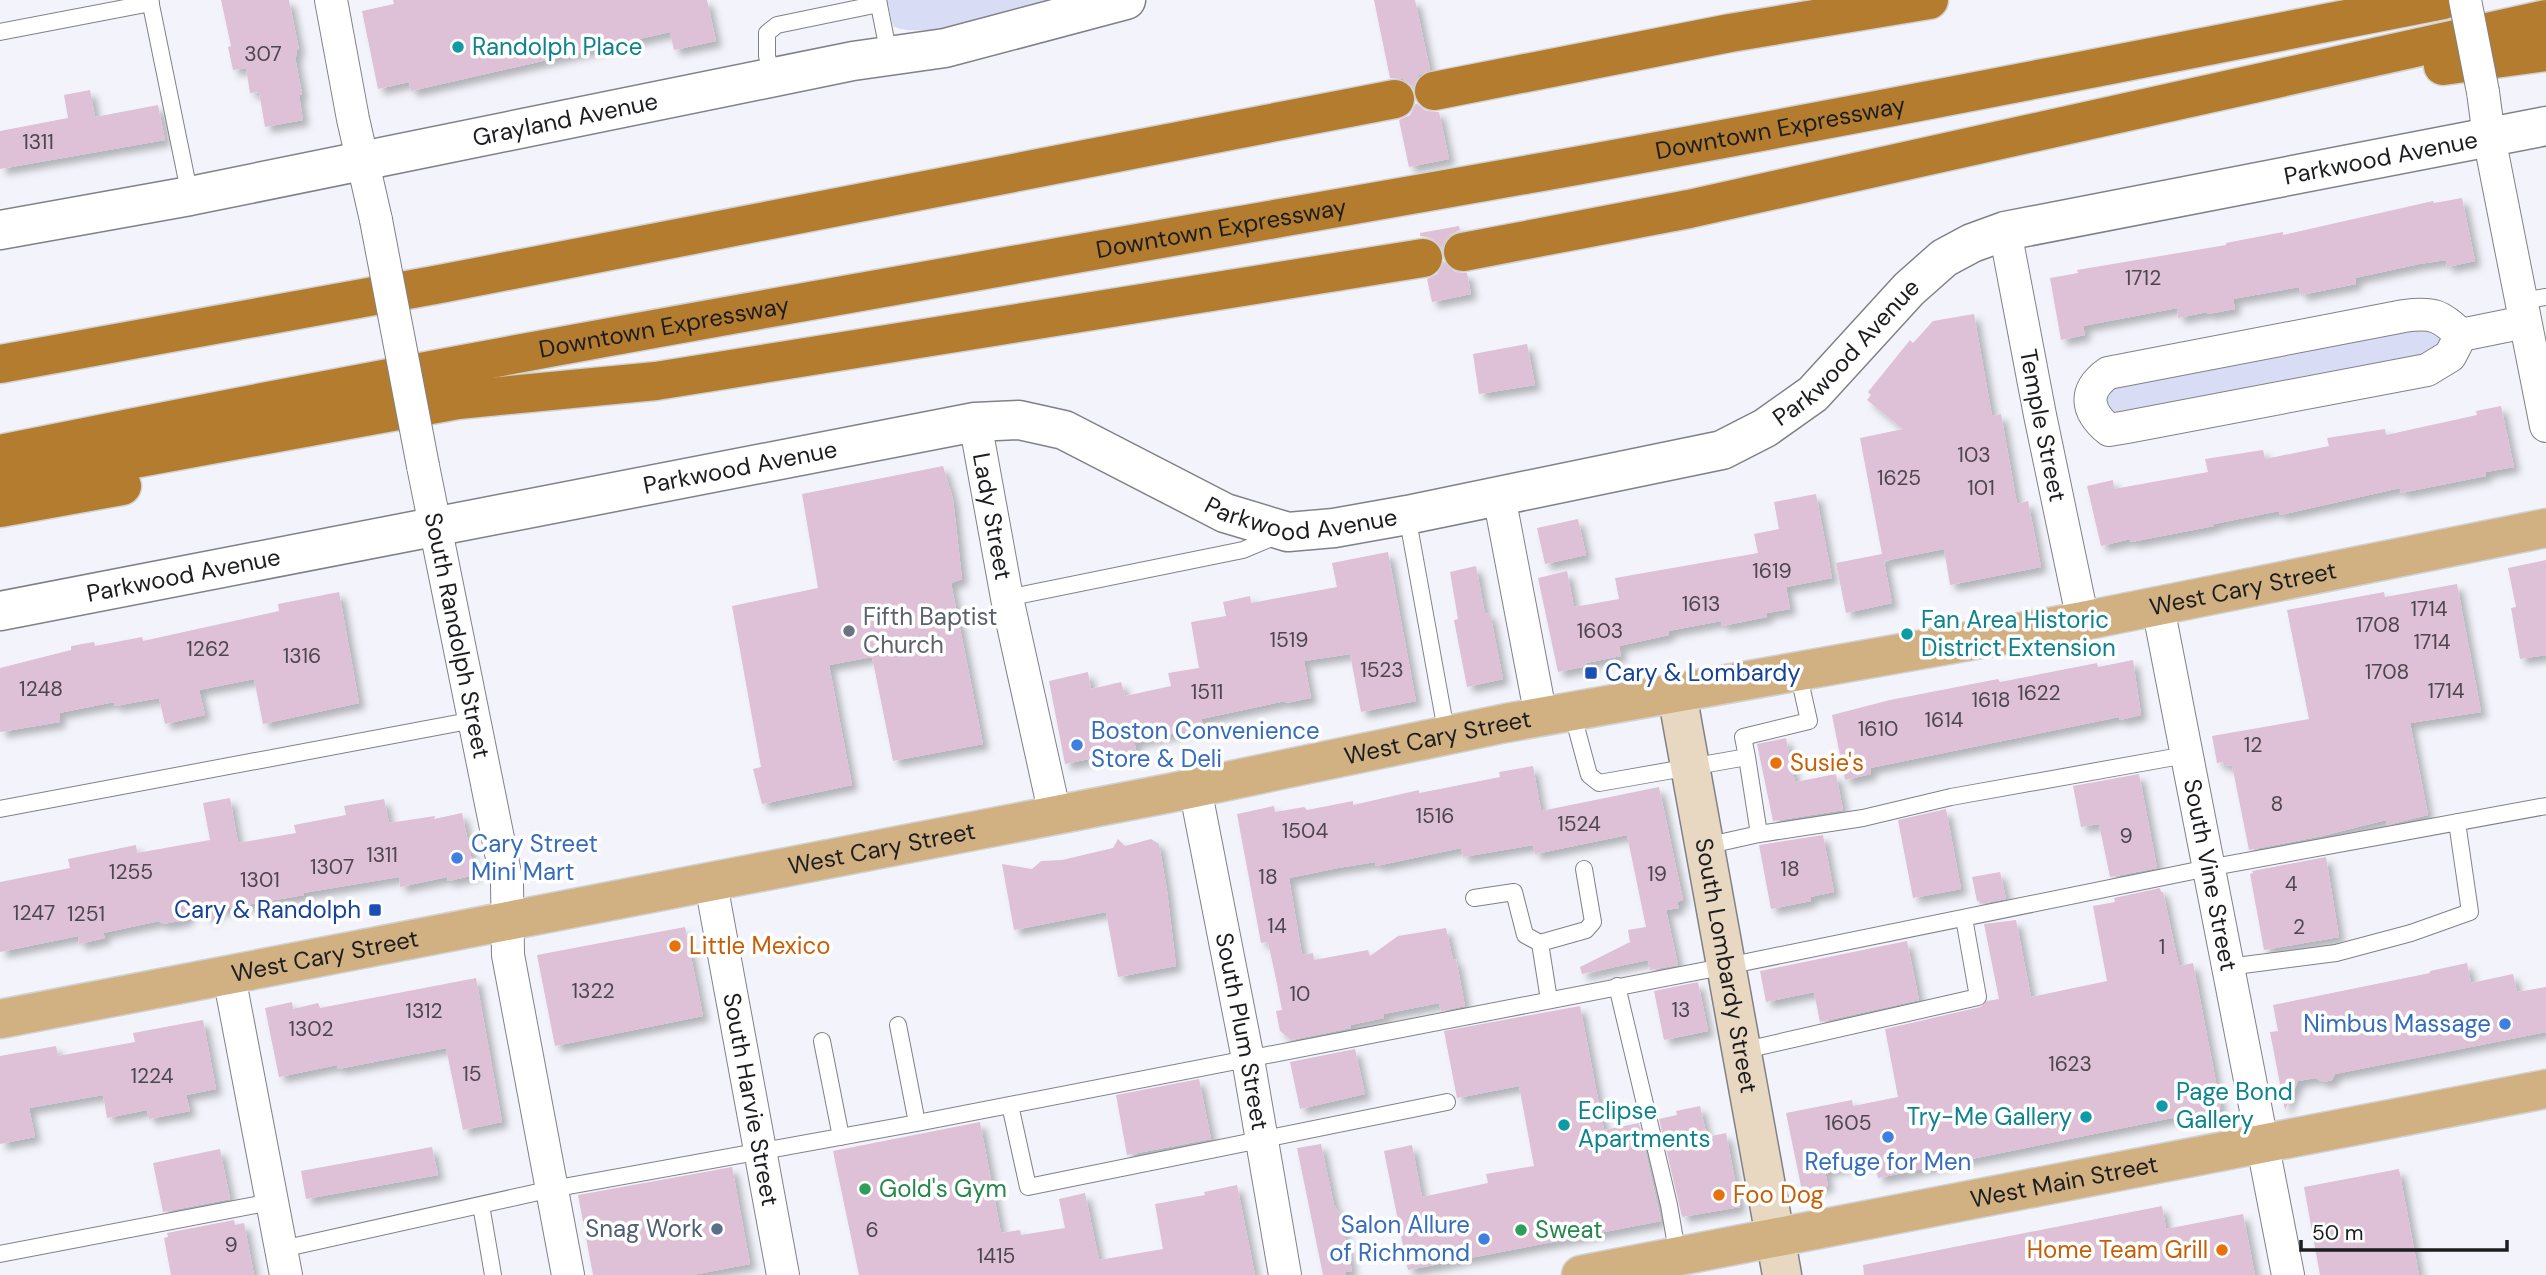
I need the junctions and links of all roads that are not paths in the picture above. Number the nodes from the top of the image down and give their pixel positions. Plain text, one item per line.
1 (331, 0) edge
2 (1126, 0) edge
3 (2443, 0) edge
4 (2465, 0) edge
5 (1920, 1) edge
6 (150, 2) edge
7 (878, 2) edge
8 (2546, 19) edge
9 (0, 32) edge
10 (2546, 51) edge
11 (889, 55) junction
12 (772, 77) junction
13 (1434, 91) dead end
14 (1395, 99) dead end
15 (2147, 108) junction
16 (2546, 126) edge
17 (2488, 137) junction
18 (364, 161) junction
19 (190, 196) junction
20 (0, 230) edge
21 (2005, 231) junction
22 (1463, 252) dead end
23 (1423, 257) dead end
24 (2531, 307) edge
25 (2461, 335) junction
26 (0, 364) edge
27 (656, 381) junction
28 (2090, 405) junction
29 (2040, 415) junction
30 (975, 422) junction
31 (2546, 426) edge
32 (0, 454) edge
33 (0, 477) edge
34 (1499, 496) junction
35 (0, 508) edge
36 (1407, 515) junction
37 (436, 528) junction
38 (2546, 528) edge
39 (1288, 532) junction
40 (1007, 598) junction
41 (2158, 607) junction
42 (0, 611) edge
43 (2082, 621) junction
44 (1798, 673) junction
45 (1677, 694) junction
46 (1556, 714) junction
47 (474, 720) junction
48 (1447, 736) junction
49 (2186, 755) junction
50 (1746, 757) junction
51 (1691, 766) junction
52 (1195, 788) junction
53 (2546, 806) edge
54 (0, 809) edge
55 (1055, 815) junction
56 (2457, 822) junction
57 (1759, 834) junction
58 (1705, 846) junction
59 (2208, 868) junction
60 (1584, 869) dead end
61 (711, 884) junction
62 (1474, 898) dead end
63 (1964, 918) junction
64 (507, 922) junction
65 (1540, 943) junction
66 (1727, 966) junction
67 (2228, 967) junction
68 (229, 976) junction
69 (1617, 986) junction
70 (1549, 1000) junction
71 (0, 1019) edge
72 (898, 1025) dead end
73 (822, 1041) dead end
74 (1741, 1051) junction
75 (1248, 1059) junction
76 (2546, 1089) edge
77 (1447, 1102) dead end
78 (1010, 1105) junction
79 (917, 1123) junction
80 (841, 1137) junction
81 (1261, 1141) junction
82 (2262, 1144) junction
83 (760, 1153) junction
84 (552, 1189) junction
85 (271, 1202) junction
86 (481, 1205) junction
87 (1776, 1237) junction
88 (0, 1254) edge
89 (1678, 1256) junction
90 (284, 1262) edge
91 (493, 1275) edge
92 (568, 1275) edge
93 (783, 1275) edge
94 (1285, 1275) edge
95 (1583, 1275) edge
96 (1782, 1275) edge
97 (2288, 1275) edge

1 - 18 street, South Randolph Street
2 - 11 street, Grayland Avenue
3 - 32 highway, Downtown Expressway
4 - 17 street, bridge
5 - 13 highway
6 - 9 lane
6 - 19 lane
7 - 11 lane
7 - 12 lane
8 - 15 highway
10 - 15 highway
11 - 12 street, Grayland Avenue
12 - 18 street, Grayland Avenue
14 - 26 highway
15 - 22 highway
16 - 17 street, Parkwood Avenue
17 - 21 street, Parkwood Avenue
17 - 24 street
18 - 19 street, Grayland Avenue
18 - 37 street, South Randolph Street, bridge
19 - 20 street, Grayland Avenue
21 - 29 street, Temple Street
21 - 34 street, Parkwood Avenue
23 - 27 highway
24 - 25 street
24 - 31 street
25 - 28 street
25 - 28 street
27 - 33 highway
27 - 35 highway
28 - 29 street
29 - 43 street, Temple Street
30 - 37 street, Parkwood Avenue
30 - 39 street, Parkwood Avenue
30 - 40 street, Lady Street
34 - 36 street, Parkwood Avenue
34 - 46 street
36 - 39 street, Parkwood Avenue
36 - 48 lane
37 - 42 street, Parkwood Avenue
37 - 47 street, South Randolph Street
38 - 41 main road, West Cary Street
39 - 40 lane
40 - 55 street, Lady Street
41 - 43 main road, West Cary Street
41 - 49 street, South Vine Street
43 - 44 main road, West Cary Street
44 - 45 main road, West Cary Street
44 - 50 lane
45 - 46 main road, West Cary Street
45 - 51 main road, South Lombardy Street
46 - 48 main road, West Cary Street
46 - 51 lane
47 - 54 lane
47 - 64 street, South Randolph Street
48 - 52 main road, West Cary Street
49 - 57 lane
49 - 59 street, South Vine Street
50 - 51 lane
50 - 57 lane
51 - 58 main road, South Lombardy Street
52 - 55 main road, West Cary Street
52 - 75 street, South Plum Street
53 - 56 lane
55 - 61 main road, West Cary Street
56 - 59 lane
56 - 67 lane
57 - 58 lane
58 - 66 main road, South Lombardy Street
59 - 63 lane
59 - 67 street, South Vine Street
60 - 65 lane
61 - 64 main road, West Cary Street
61 - 83 street, South Harvie Street
62 - 65 lane
63 - 66 lane
63 - 74 lane
64 - 68 main road, West Cary Street
64 - 84 street, South Randolph Street
65 - 70 lane
66 - 69 lane
66 - 74 main road, South Lombardy Street
67 - 82 street, South Vine Street
68 - 71 main road, West Cary Street
68 - 85 street
69 - 70 lane
69 - 89 lane
70 - 75 lane
72 - 79 lane
73 - 80 lane
74 - 87 main road, South Lombardy Street
75 - 78 lane
75 - 81 street, South Plum Street
76 - 82 main road, West Main Street
77 - 81 lane
78 - 79 lane
78 - 81 lane
79 - 80 lane
80 - 83 lane
81 - 94 street, South Plum Street
82 - 87 main road, West Main Street
82 - 97 street, South Vine Street
83 - 84 lane
83 - 93 street, South Harvie Street
84 - 86 lane
84 - 92 street, South Randolph Street
85 - 88 lane
85 - 90 street
86 - 90 lane
86 - 91 lane
87 - 89 main road, West Main Street
87 - 96 main road, South Lombardy Street
89 - 95 main road, West Main Street

